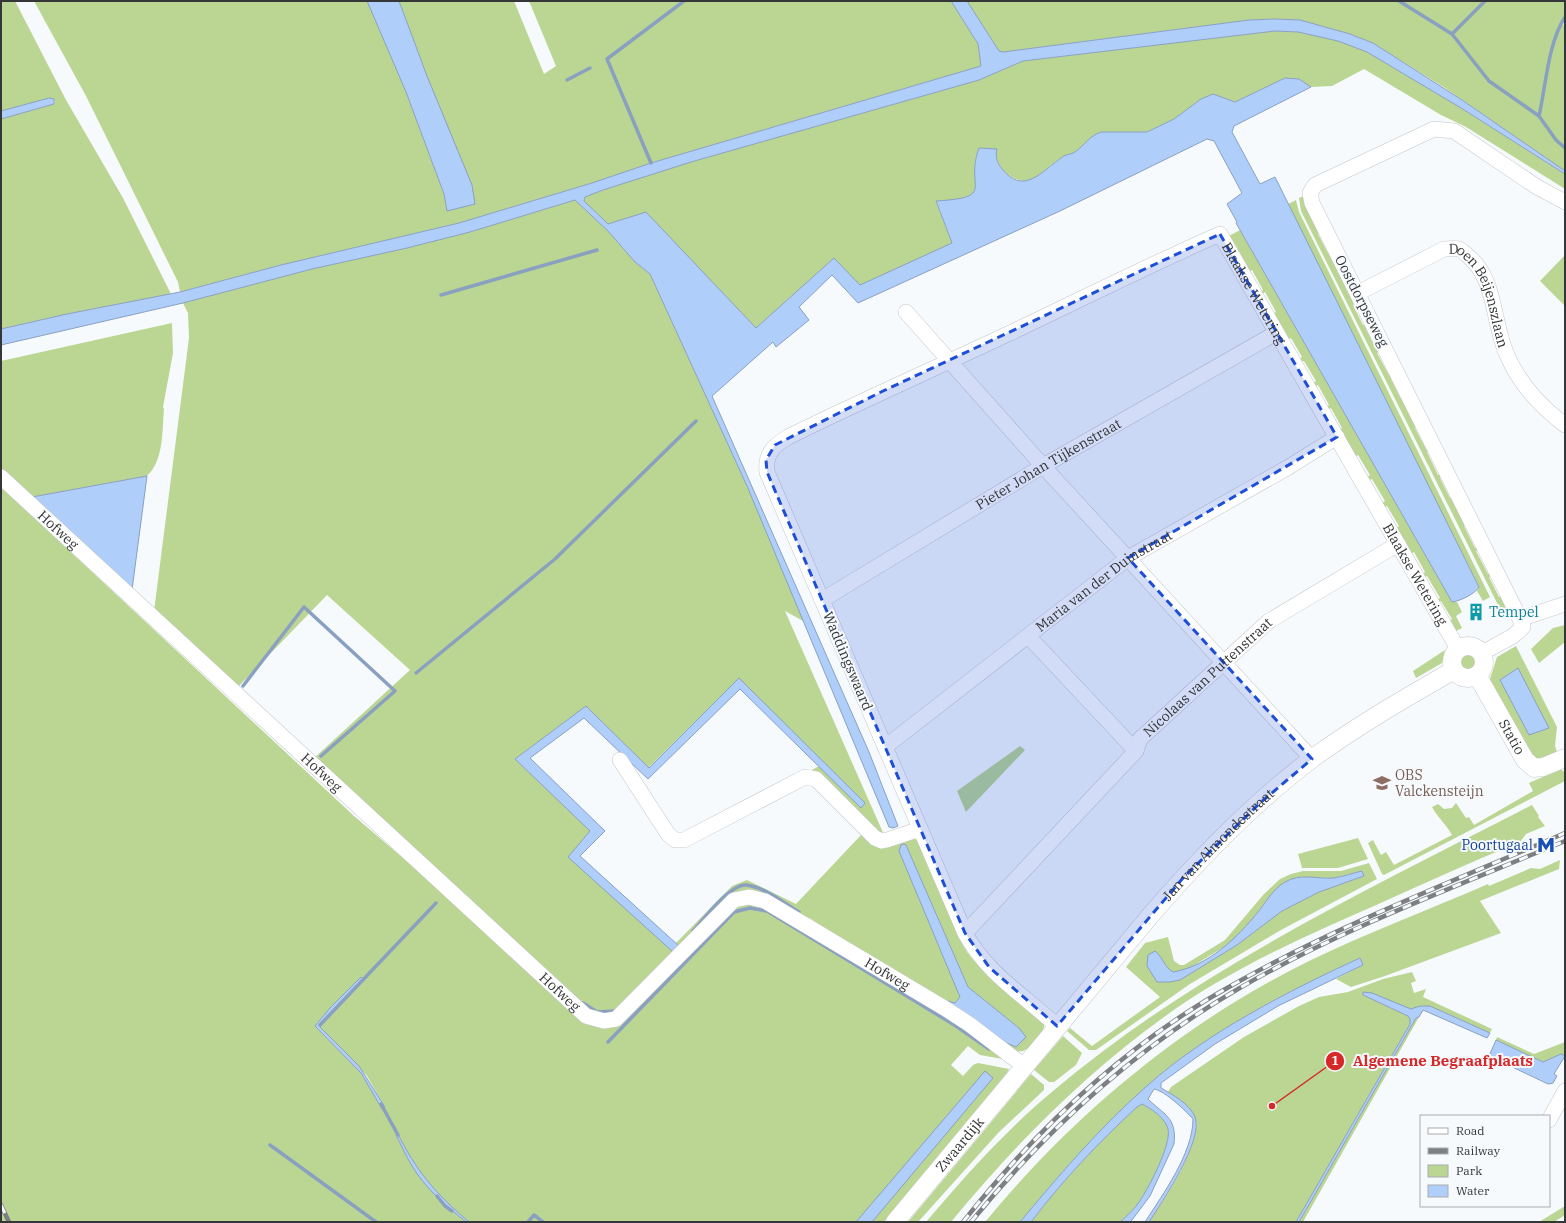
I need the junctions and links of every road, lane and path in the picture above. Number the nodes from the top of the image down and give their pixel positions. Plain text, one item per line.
1 (1565, 202) edge
2 (1358, 293) junction
3 (906, 312) dead end
4 (1276, 333) junction
5 (948, 362) junction
6 (1565, 425) edge
7 (1337, 437) junction
8 (1043, 466) junction
9 (1, 477) edge
10 (1398, 544) junction
11 (1128, 558) junction
12 (822, 600) junction
13 (1565, 604) edge
14 (1520, 619) junction
15 (1028, 636) junction
16 (1458, 649) junction
17 (1482, 654) junction
18 (1223, 661) junction
19 (1454, 670) junction
20 (1477, 675) junction
21 (885, 747) junction
22 (1136, 751) junction
23 (1565, 758) edge
24 (1312, 759) junction
25 (620, 760) dead end
26 (920, 829) junction
27 (965, 933) junction
28 (1057, 1026) junction
29 (1024, 1066) junction
30 (1565, 1090) edge
31 (1550, 1118) edge
32 (895, 1222) edge

1 - 2 street, Oostdorpseweg
2 - 6 street, Doen Beijenszlaan
2 - 14 street, Oostdorpseweg
3 - 5 street
4 - 5 street, Blaakse Wetering
4 - 7 street, Blaakse Wetering
4 - 8 street, Pieter Johan Tijkenstraat
5 - 8 street
5 - 12 street, Waddingswaard
7 - 10 street, Blaakse Wetering
7 - 11 street, Maria van der Duinstraat
8 - 11 street
8 - 12 street, Pieter Johan Tijkenstraat
9 - 29 street, Hofweg
10 - 16 street, Blaakse Wetering
10 - 18 street, Nicolaas van Puttenstraat
11 - 15 street, Maria van der Duinstraat
11 - 18 street
12 - 21 street, Waddingswaard
13 - 14 street
14 - 17 street
15 - 21 street, Maria van der Duinstraat
15 - 22 street
16 - 17 street
16 - 19 street
17 - 20 street
18 - 22 street, Nicolaas van Puttenstraat
18 - 24 street
19 - 20 street
19 - 24 street, Jan van Almondestraat
20 - 23 street, Statio
21 - 26 street, Waddingswaard
22 - 27 street, Nicolaas van Puttenstraat
24 - 28 street, Jan van Almondestraat
25 - 26 street
26 - 27 street, Waddingswaard
27 - 28 street, Waddingswaard
28 - 29 street, Jan van Almondestraat
29 - 32 street, Zwaardijk
30 - 31 street

